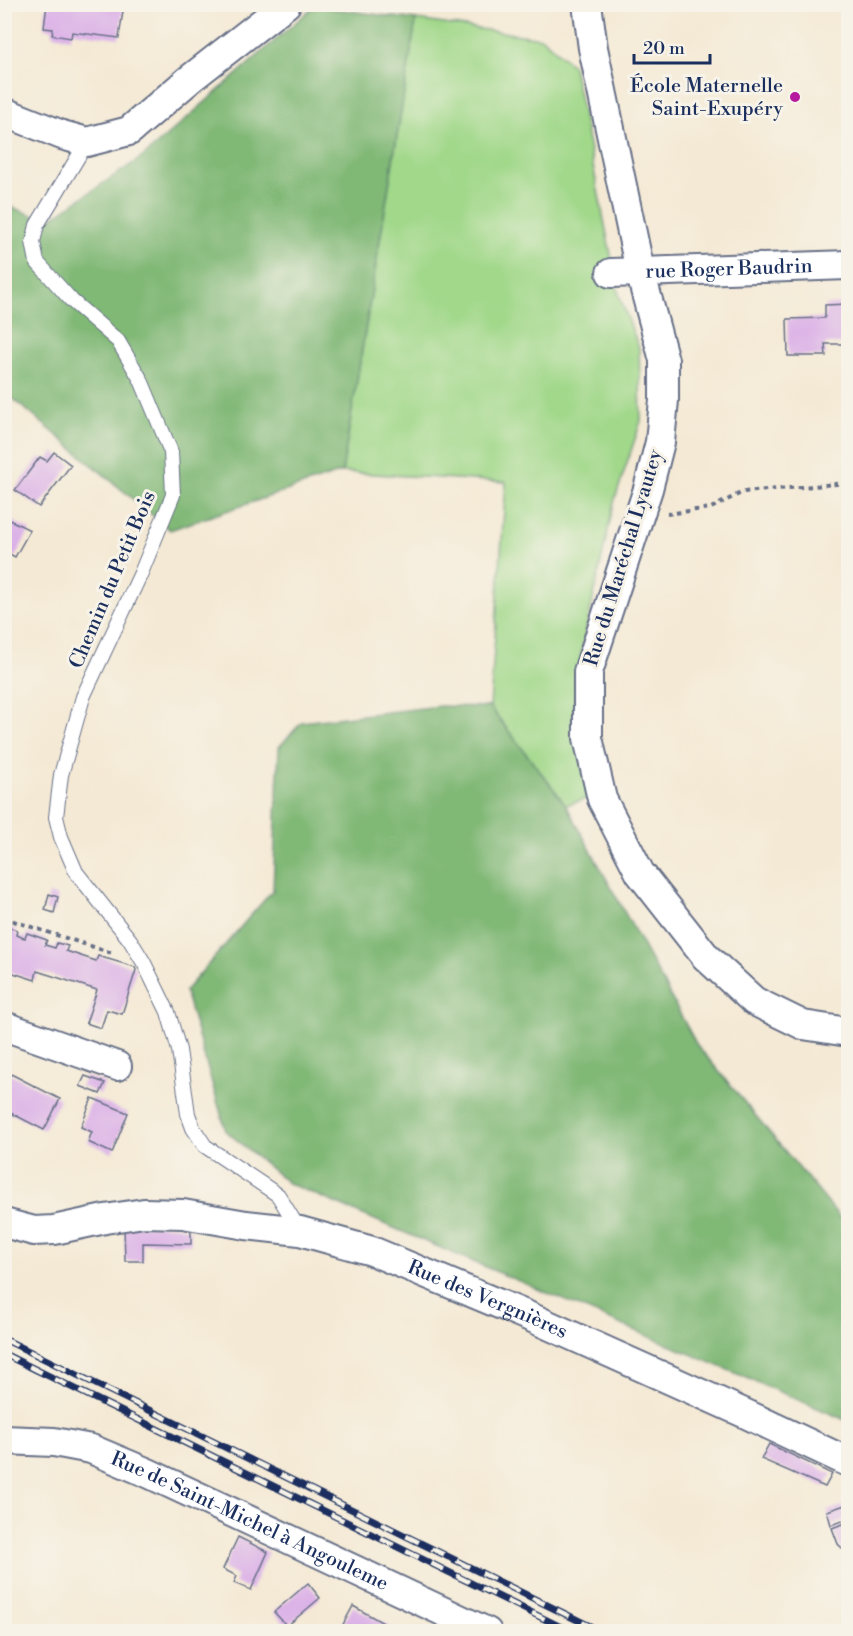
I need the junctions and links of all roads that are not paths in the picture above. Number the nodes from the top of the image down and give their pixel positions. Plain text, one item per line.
1 (286, 4) edge
2 (588, 4) edge
3 (4, 112) edge
4 (87, 142) junction
5 (849, 266) edge
6 (640, 271) junction
7 (611, 273) dead end
8 (4, 1026) edge
9 (849, 1032) edge
10 (117, 1066) dead end
11 (4, 1223) edge
12 (300, 1231) junction
13 (4, 1440) edge
14 (849, 1462) edge
15 (487, 1632) edge

1 - 4 street
2 - 6 street, Rue du Maréchal Lyautey
3 - 4 street
4 - 12 lane, Chemin du Petit Bois
5 - 6 street, rue Roger Baudrin
6 - 7 street, rue Roger Baudrin
6 - 9 street, Rue du Maréchal Lyautey
8 - 10 street
11 - 12 street, Rue des Vergnières
12 - 14 street, Rue des Vergnières
13 - 15 street, Rue de Saint-Michel à Angouleme

